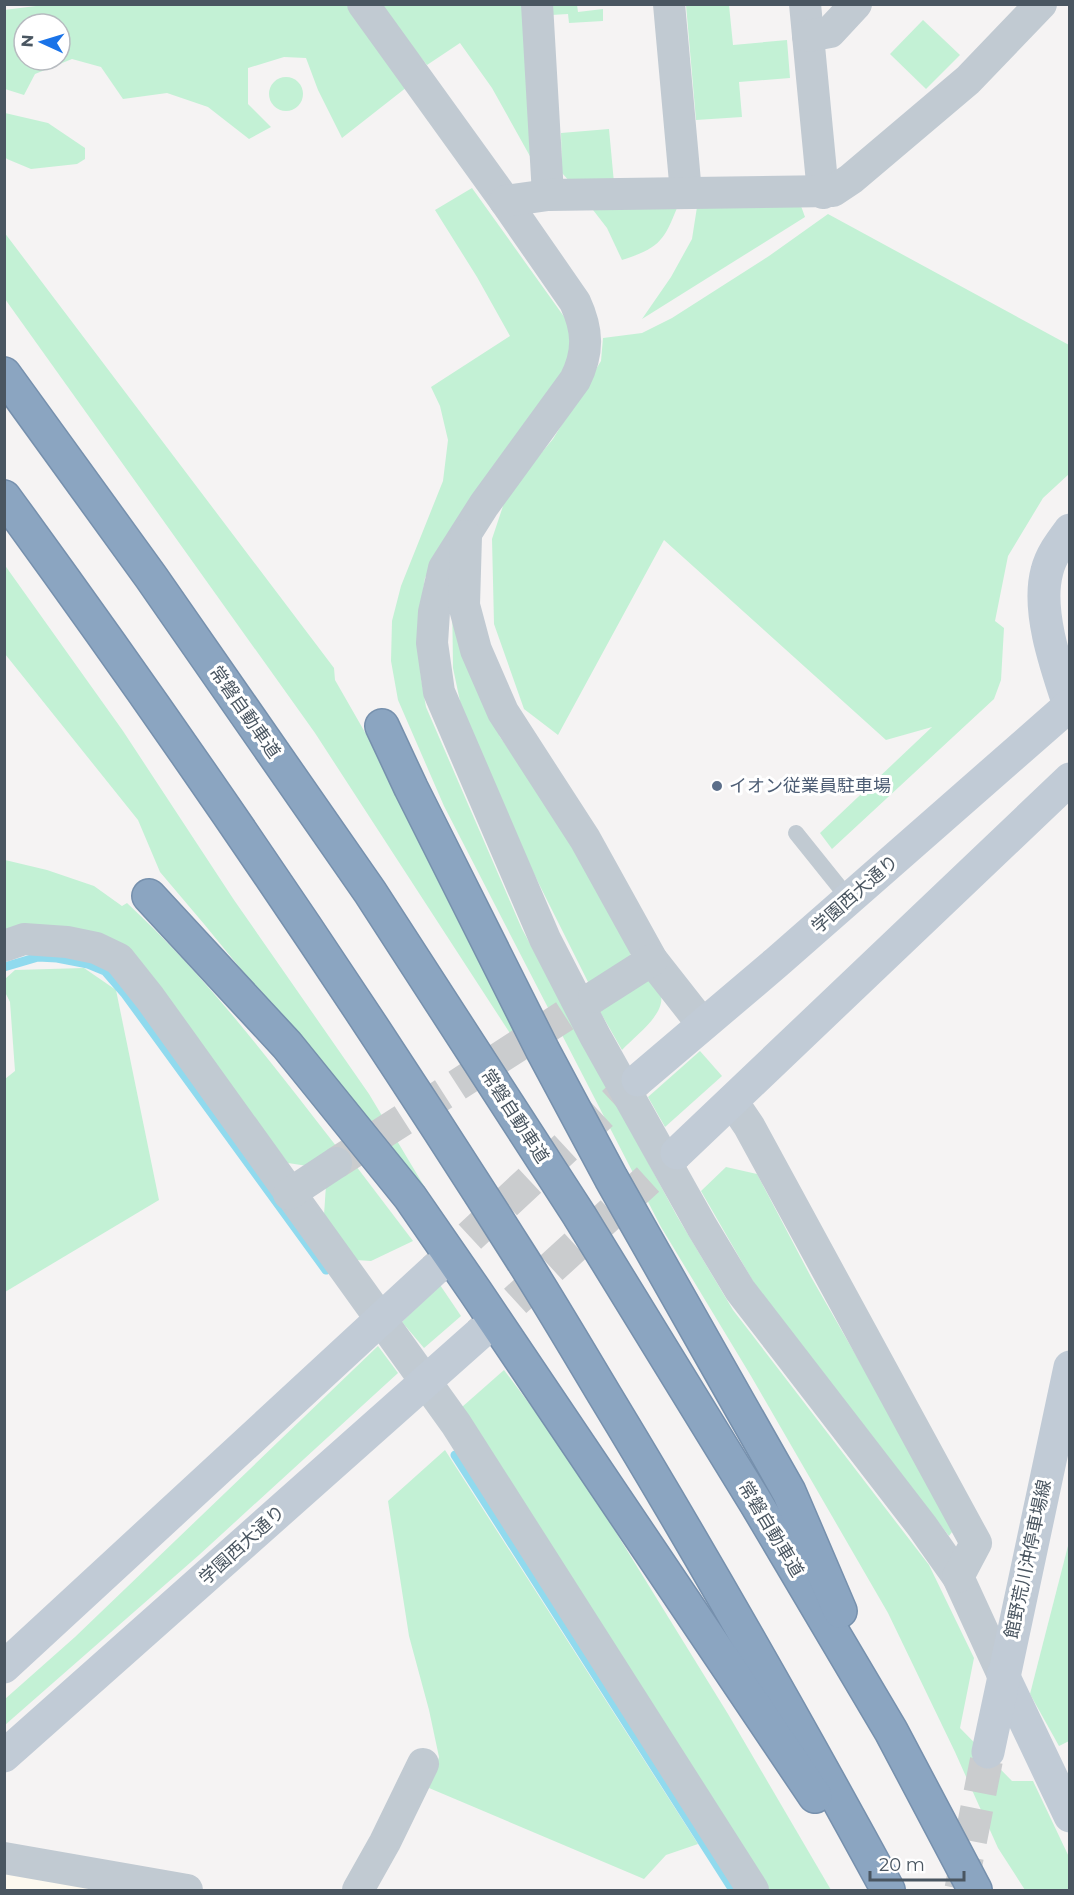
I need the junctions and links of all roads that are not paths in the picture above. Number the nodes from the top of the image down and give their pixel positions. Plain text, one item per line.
1 (363, 4) edge
2 (537, 4) edge
3 (669, 4) edge
4 (805, 4) edge
5 (856, 4) edge
6 (1041, 4) edge
7 (808, 36) junction
8 (686, 193) junction
9 (823, 193) junction
10 (548, 195) junction
11 (505, 201) junction
12 (4, 374) edge
13 (4, 497) edge
14 (1070, 530) edge
15 (466, 532) junction
16 (1069, 706) edge
17 (382, 726) dead end
18 (1070, 779) edge
19 (796, 833) dead end
20 (149, 896) dead end
21 (849, 899) junction
22 (4, 946) edge
23 (652, 960) junction
24 (594, 997) tunnel mouth
25 (703, 1025) junction
26 (638, 1080) tunnel mouth
27 (732, 1101) junction
28 (677, 1153) tunnel mouth
29 (336, 1163) tunnel mouth
30 (290, 1194) junction
31 (434, 1270) tunnel mouth
32 (379, 1319) junction
33 (479, 1334) tunnel mouth
34 (1070, 1367) edge
35 (426, 1382) junction
36 (958, 1577) junction
37 (4, 1667) edge
38 (1004, 1675) junction
39 (891, 1731) junction
40 (988, 1752) tunnel mouth
41 (4, 1756) edge
42 (423, 1764) dead end
43 (1070, 1816) edge
44 (4, 1858) edge
45 (187, 1890) edge
46 (358, 1890) edge
47 (753, 1890) edge
48 (876, 1890) edge
49 (888, 1890) edge
50 (975, 1890) edge

1 - 11 street
2 - 10 street
3 - 8 street
4 - 7 street
5 - 7 street
6 - 9 street
7 - 9 street
8 - 9 street
8 - 10 street
10 - 11 street
11 - 15 street
12 - 39 highway, 常磐自動車道
13 - 49 highway
14 - 16 main road
15 - 23 street
15 - 36 street
16 - 21 main road, 学園西大通り
17 - 39 highway
18 - 27 main road
19 - 21 lane
20 - 48 highway
21 - 25 main road, 学園西大通り
22 - 30 street
23 - 24 street
23 - 25 street
25 - 26 main road, 学園西大通り
27 - 28 main road
27 - 36 street
29 - 30 street
30 - 32 street
31 - 32 main road
32 - 35 street
32 - 37 main road
33 - 35 main road, 学園西大通り
34 - 38 main road, 館野荒川沖停車場線
35 - 41 main road, 学園西大通り
35 - 47 street
36 - 38 street
38 - 40 main road, 館野荒川沖停車場線
38 - 43 main road
39 - 50 highway, 常磐自動車道
42 - 46 street
44 - 45 street

